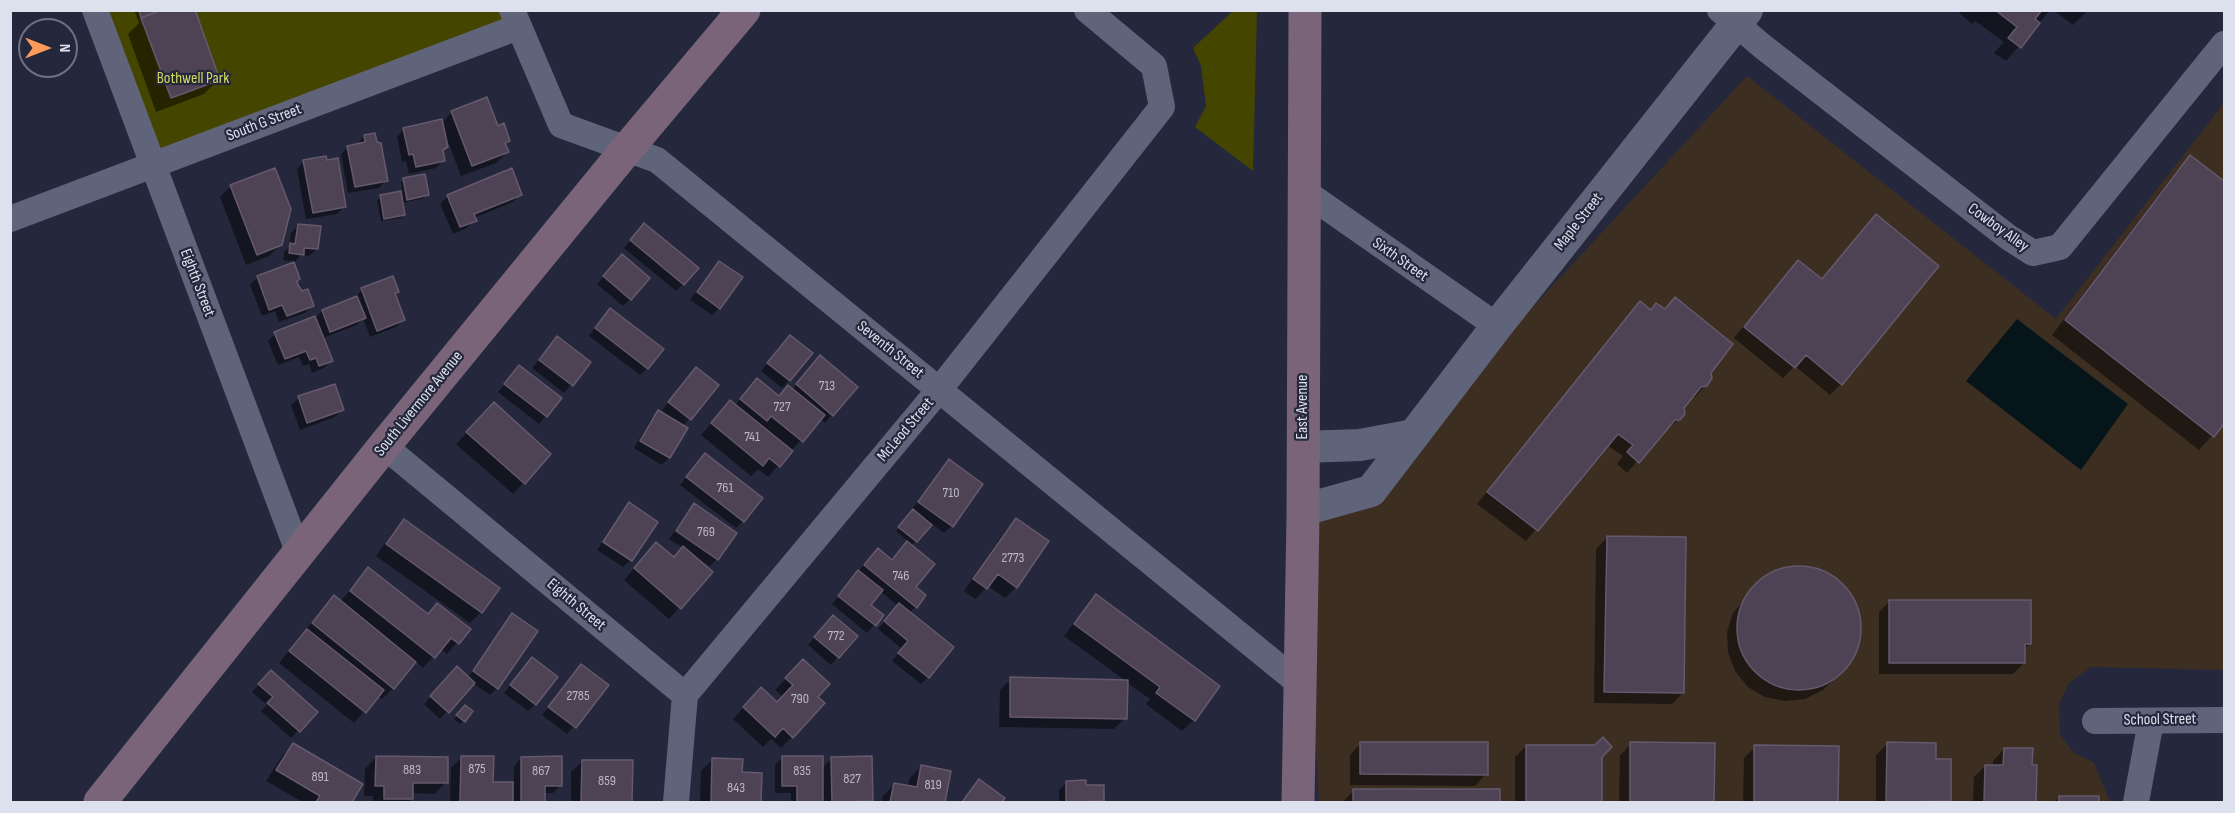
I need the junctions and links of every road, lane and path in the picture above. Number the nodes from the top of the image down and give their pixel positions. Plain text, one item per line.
1 (95, 10) edge
2 (744, 10) edge
3 (1087, 10) edge
4 (1305, 10) edge
5 (1734, 15) edge
6 (515, 19) edge
7 (2224, 44) edge
8 (627, 149) junction
9 (153, 165) junction
10 (1305, 192) junction
11 (10, 219) edge
12 (1497, 326) junction
13 (939, 390) junction
14 (1414, 435) junction
15 (384, 446) junction
16 (1303, 447) junction
17 (1303, 510) junction
18 (299, 554) junction
19 (1300, 684) junction
20 (685, 695) junction
21 (2224, 720) edge
22 (2095, 721) dead end
23 (2151, 721) junction
24 (100, 802) edge
25 (676, 802) edge
26 (1298, 802) edge
27 (2136, 802) edge

1 - 9 street, Eighth Street
2 - 8 main road, South Livermore Avenue
3 - 13 street, McLeod Street
4 - 10 main road, East Avenue
5 - 7 street, Cowboy Alley
5 - 12 street, Maple Street
6 - 8 street, Seventh Street
6 - 9 street, South G Street
8 - 13 street, Seventh Street
8 - 15 main road, South Livermore Avenue
9 - 11 street, South G Street
9 - 18 street, Eighth Street
10 - 12 street, Sixth Street
10 - 16 main road, East Avenue
12 - 14 street, Maple Street
13 - 19 street, Seventh Street
13 - 20 street, McLeod Street
14 - 16 street
14 - 17 street, Maple Street
15 - 18 main road, South Livermore Avenue
15 - 20 street, Eighth Street
16 - 17 main road, East Avenue
17 - 19 main road, East Avenue
18 - 24 main road, South Livermore Avenue
19 - 26 main road, East Avenue
20 - 25 street
21 - 23 street, School Street
22 - 23 street, School Street
23 - 27 street

